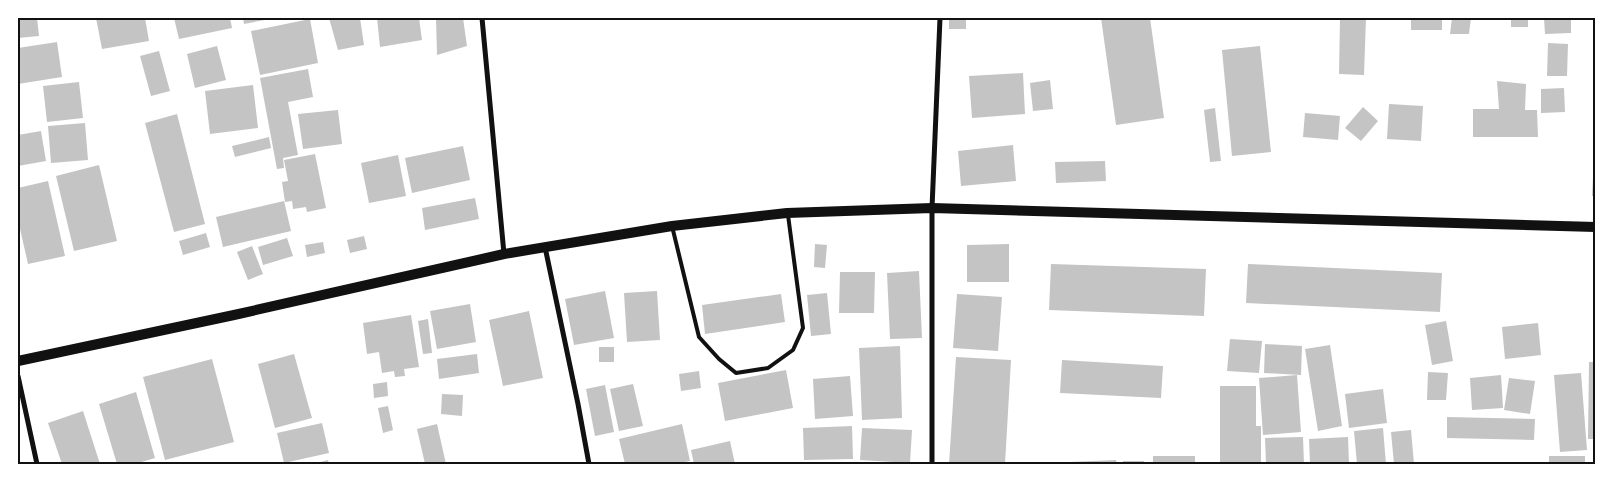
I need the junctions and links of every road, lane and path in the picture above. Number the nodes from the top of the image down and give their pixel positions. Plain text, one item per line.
1 (482, 18) edge
2 (940, 18) edge
3 (932, 208) junction
4 (787, 213) junction
5 (672, 226) junction
6 (1596, 227) edge
7 (545, 247) junction
8 (504, 254) junction
9 (18, 362) edge
10 (18, 376) edge
11 (37, 464) edge
12 (589, 464) edge
13 (932, 464) edge

1 - 8 street
2 - 3 street
3 - 4 main road
3 - 6 main road
3 - 13 street
4 - 5 main road
4 - 5 lane
5 - 7 main road
7 - 8 main road
7 - 12 street
8 - 9 main road
10 - 11 street

